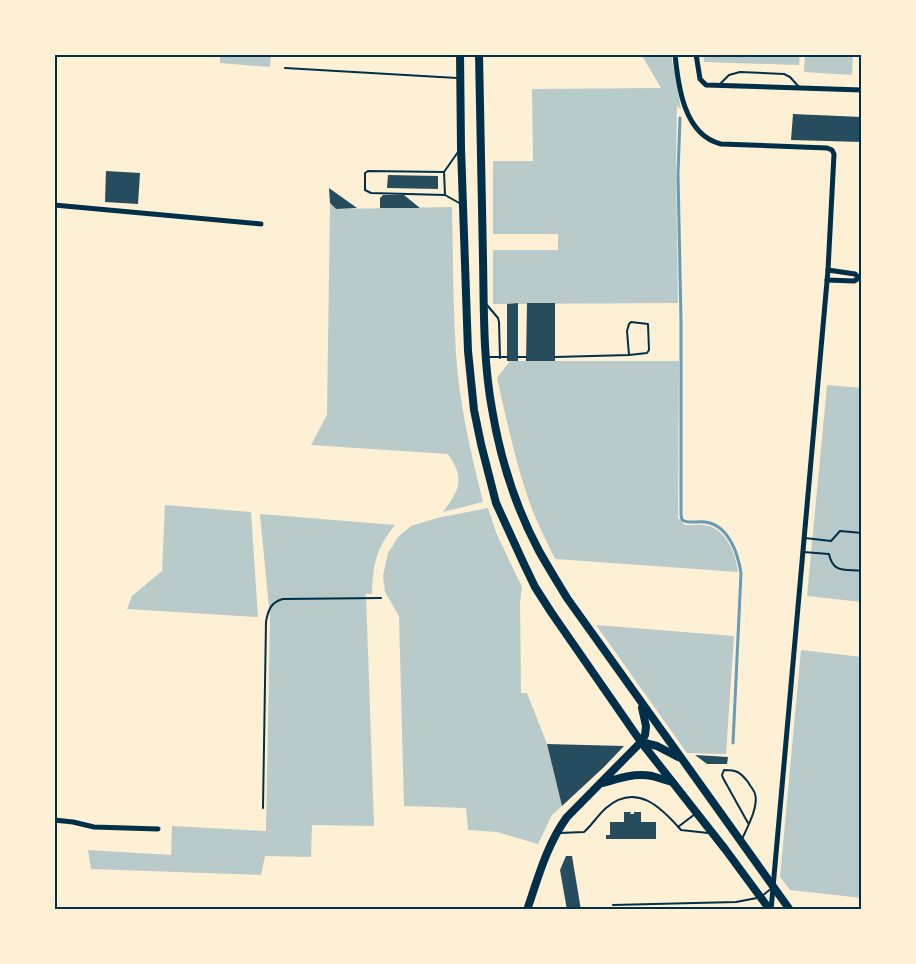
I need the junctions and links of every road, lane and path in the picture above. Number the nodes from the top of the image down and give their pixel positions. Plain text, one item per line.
1 (460, 54) edge
2 (479, 54) edge
3 (675, 54) edge
4 (696, 54) edge
5 (285, 68) dead end
6 (460, 78) junction
7 (719, 86) junction
8 (800, 88) junction
9 (862, 90) edge
10 (461, 148) junction
11 (444, 172) junction
12 (445, 195) junction
13 (54, 205) edge
14 (463, 205) junction
15 (261, 224) dead end
16 (828, 270) junction
17 (860, 278) edge
18 (827, 280) junction
19 (484, 301) junction
20 (629, 355) junction
21 (486, 357) junction
22 (507, 357) dead end
23 (518, 357) dead end
24 (526, 357) dead end
25 (555, 357) dead end
26 (500, 358) junction
27 (862, 533) edge
28 (805, 538) junction
29 (803, 552) junction
30 (862, 571) edge
31 (381, 598) dead end
32 (639, 699) junction
33 (641, 742) junction
34 (685, 763) junction
35 (673, 782) junction
36 (600, 785) junction
37 (263, 808) dead end
38 (696, 813) junction
39 (54, 820) edge
40 (748, 823) junction
41 (678, 827) junction
42 (158, 830) dead end
43 (556, 833) junction
44 (712, 833) junction
45 (741, 841) junction
46 (773, 887) junction
47 (760, 897) junction
48 (613, 905) dead end
49 (527, 910) edge
50 (771, 910) edge
51 (790, 910) edge

1 - 6 main road
2 - 19 main road
3 - 16 street
4 - 7 street
5 - 6 lane
6 - 10 main road
7 - 8 street
7 - 8 lane
8 - 9 street
10 - 11 lane
10 - 14 main road
11 - 12 lane
11 - 12 lane
12 - 14 lane
13 - 15 street
14 - 33 main road
16 - 17 street
16 - 18 street
17 - 18 street
18 - 28 street
19 - 21 main road
19 - 26 lane
20 - 20 lane
20 - 25 lane
21 - 26 lane
21 - 32 main road
22 - 26 lane
23 - 24 lane
27 - 28 lane
28 - 29 street
29 - 30 lane
29 - 46 street
31 - 37 lane
32 - 33 main road
32 - 34 main road
33 - 34 main road
33 - 35 main road
33 - 36 main road
34 - 45 main road
35 - 36 main road
35 - 38 main road
36 - 43 main road
38 - 41 lane
38 - 44 main road
39 - 42 street
40 - 40 lane
40 - 45 lane
41 - 43 lane
41 - 44 lane
43 - 49 main road
44 - 47 main road
45 - 46 main road
46 - 47 lane
46 - 50 street
46 - 51 main road
47 - 48 lane
47 - 50 main road

